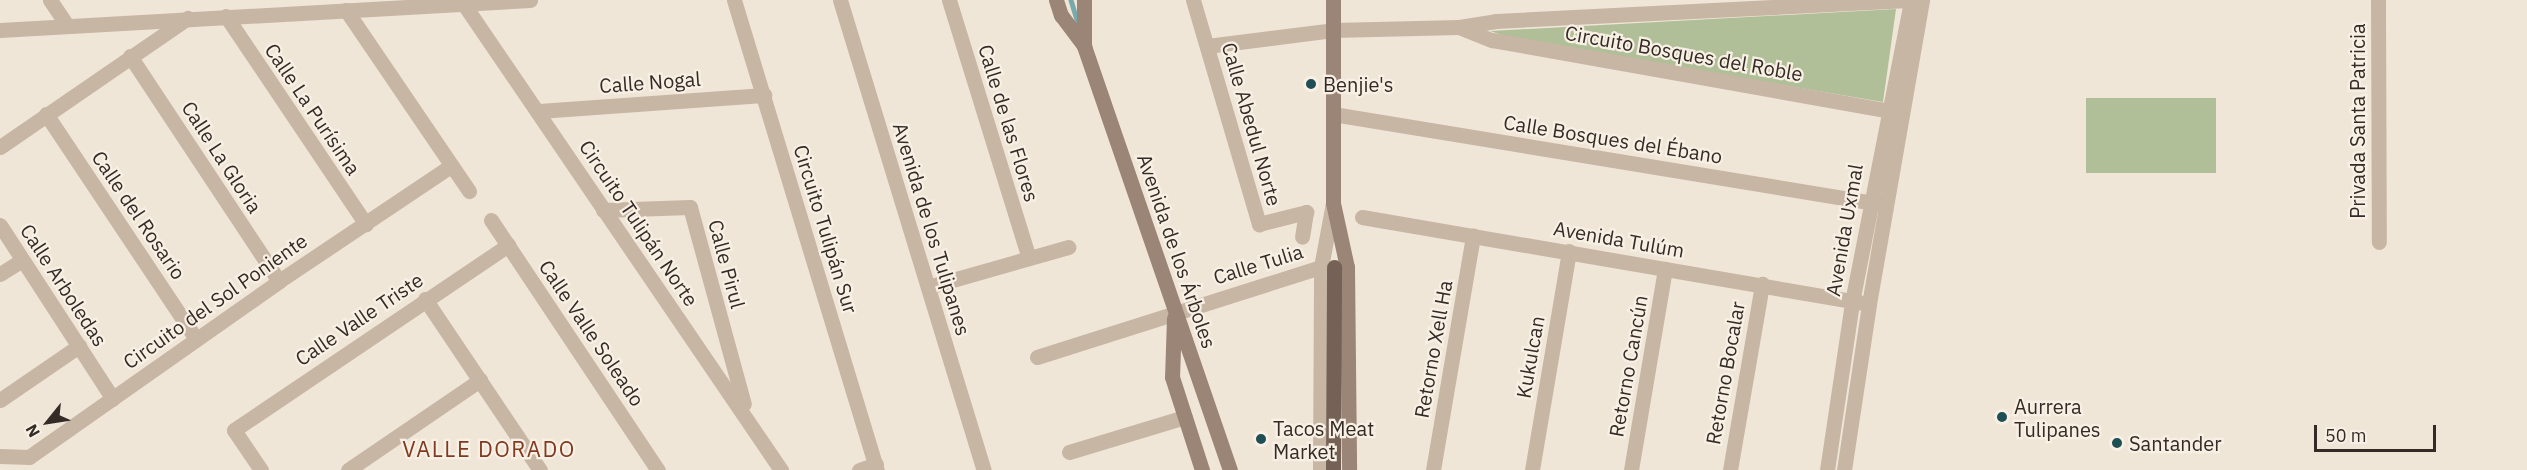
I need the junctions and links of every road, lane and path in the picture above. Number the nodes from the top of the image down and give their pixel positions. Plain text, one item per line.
1 (50, 0) edge
2 (530, 0) edge
3 (734, 0) edge
4 (840, 0) edge
5 (949, 0) edge
6 (1056, 0) edge
7 (1084, 0) edge
8 (1193, 0) edge
9 (1333, 0) edge
10 (1915, 0) edge
11 (2378, 0) edge
12 (463, 2) edge
13 (346, 10) junction
14 (226, 16) junction
15 (188, 18) junction
16 (67, 25) junction
17 (1459, 27) junction
18 (0, 30) edge
19 (1333, 30) junction
20 (1084, 46) junction
21 (1207, 46) junction
22 (130, 56) junction
23 (764, 95) junction
24 (538, 111) junction
25 (1895, 111) junction
26 (46, 114) junction
27 (1333, 114) junction
28 (0, 147) edge
29 (451, 166) junction
30 (470, 191) dead end
31 (1333, 203) junction
32 (1871, 203) junction
33 (1886, 205) junction
34 (603, 210) junction
35 (1362, 217) dead end
36 (491, 220) dead end
37 (366, 224) junction
38 (0, 225) edge
39 (1473, 235) junction
40 (1302, 237) dead end
41 (2379, 242) dead end
42 (508, 245) junction
43 (1068, 247) dead end
44 (1569, 251) junction
45 (1029, 258) junction
46 (22, 260) junction
47 (1327, 267) junction
48 (1665, 268) junction
49 (0, 274) edge
50 (279, 281) junction
51 (1762, 284) junction
52 (928, 287) junction
53 (425, 300) junction
54 (1852, 302) junction
55 (1869, 304) junction
56 (1174, 312) junction
57 (196, 339) junction
58 (79, 346) junction
59 (1037, 357) dead end
60 (480, 380) junction
61 (113, 399) junction
62 (0, 400) edge
63 (747, 416) junction
64 (1185, 417) junction
65 (1070, 452) dead end
66 (0, 456) edge
67 (532, 467) edge
68 (876, 467) edge
69 (261, 470) edge
70 (348, 470) edge
71 (658, 470) edge
72 (781, 470) edge
73 (859, 470) edge
74 (984, 470) edge
75 (1202, 470) edge
76 (1230, 470) edge
77 (1320, 470) edge
78 (1333, 470) edge
79 (1349, 470) edge
80 (1433, 470) edge
81 (1532, 470) edge
82 (1631, 470) edge
83 (1730, 470) edge
84 (1827, 470) edge
85 (1844, 470) edge

1 - 16 street
2 - 12 street
3 - 23 street, Circuito Tulipán Sur
4 - 52 street, Avenida de los Tulipanes
5 - 45 street, Calle de las Flores
6 - 20 main road, Avenida de los Árboles
7 - 20 main road, Avenida de los Árboles
8 - 21 street, Calle Abedul Norte
9 - 19 main road
10 - 17 street, Circuito Bosques del Roble
10 - 25 street, Avenida Uxmal
11 - 41 street, Privada Santa Patricia
12 - 13 street
12 - 24 street, Circuito Tulipán Norte
13 - 14 street
13 - 29 street
14 - 15 street
14 - 37 street, Calle La Purísima
15 - 16 street
15 - 22 street
16 - 18 street
17 - 19 street, Circuito Bosques del Roble
17 - 25 street, Circuito Bosques del Roble
19 - 21 street, Circuito Bosques del Roble
19 - 27 main road
20 - 56 main road, Avenida de los Árboles
21 - 40 street, Calle Abedul Norte
22 - 26 street
22 - 50 street, Calle La Gloria
23 - 24 street, Calle Nogal
23 - 68 street, Circuito Tulipán Sur
24 - 34 street, Circuito Tulipán Norte
25 - 32 street, Avenida Uxmal
25 - 33 street, Avenida Uxmal
26 - 28 street
26 - 57 street, Calle del Rosario
27 - 31 main road
27 - 32 street, Calle Bosques del Ébano
29 - 30 street
29 - 37 street, Circuito del Sol Poniente
31 - 47 main road
31 - 79 main road
32 - 33 street, Calle Bosques del Ébano
32 - 54 street, Avenida Uxmal
33 - 55 street, Avenida Uxmal
34 - 63 street, Circuito Tulipán Norte
34 - 63 street, Calle Pirul
35 - 39 street, Avenida Tulúm
36 - 42 street, Calle Valle Soleado
37 - 50 street, Circuito del Sol Poniente
38 - 46 street, Calle Arboledas
39 - 44 street, Avenida Tulúm
39 - 80 street, Retorno Xell Ha
42 - 53 street, Calle Valle Triste
42 - 71 street, Calle Valle Soleado
43 - 45 street
44 - 48 street, Avenida Tulúm
44 - 81 street, Kukulcan
45 - 52 street
46 - 49 street
46 - 58 street, Calle Arboledas
47 - 56 street, Calle Tulia
47 - 77 street
47 - 78 main road
48 - 51 street, Avenida Tulúm
48 - 82 street, Retorno Cancún
50 - 57 street, Circuito del Sol Poniente
51 - 54 street, Avenida Tulúm
51 - 83 street, Retorno Bocalar
52 - 74 street, Avenida de los Tulipanes
53 - 60 street
53 - 69 street, Calle Valle Triste
54 - 55 street, Avenida Tulúm
54 - 84 street, Avenida Uxmal
55 - 85 street, Avenida Uxmal
56 - 59 street, Calle Tulia
56 - 64 main road
56 - 76 main road, Avenida de los Árboles
57 - 61 street, Circuito del Sol Poniente
58 - 61 street, Calle Arboledas
58 - 62 street
60 - 67 street
60 - 70 street
61 - 66 street, Circuito del Sol Poniente
63 - 72 street, Circuito Tulipán Norte
64 - 65 street
64 - 75 main road
68 - 73 street

